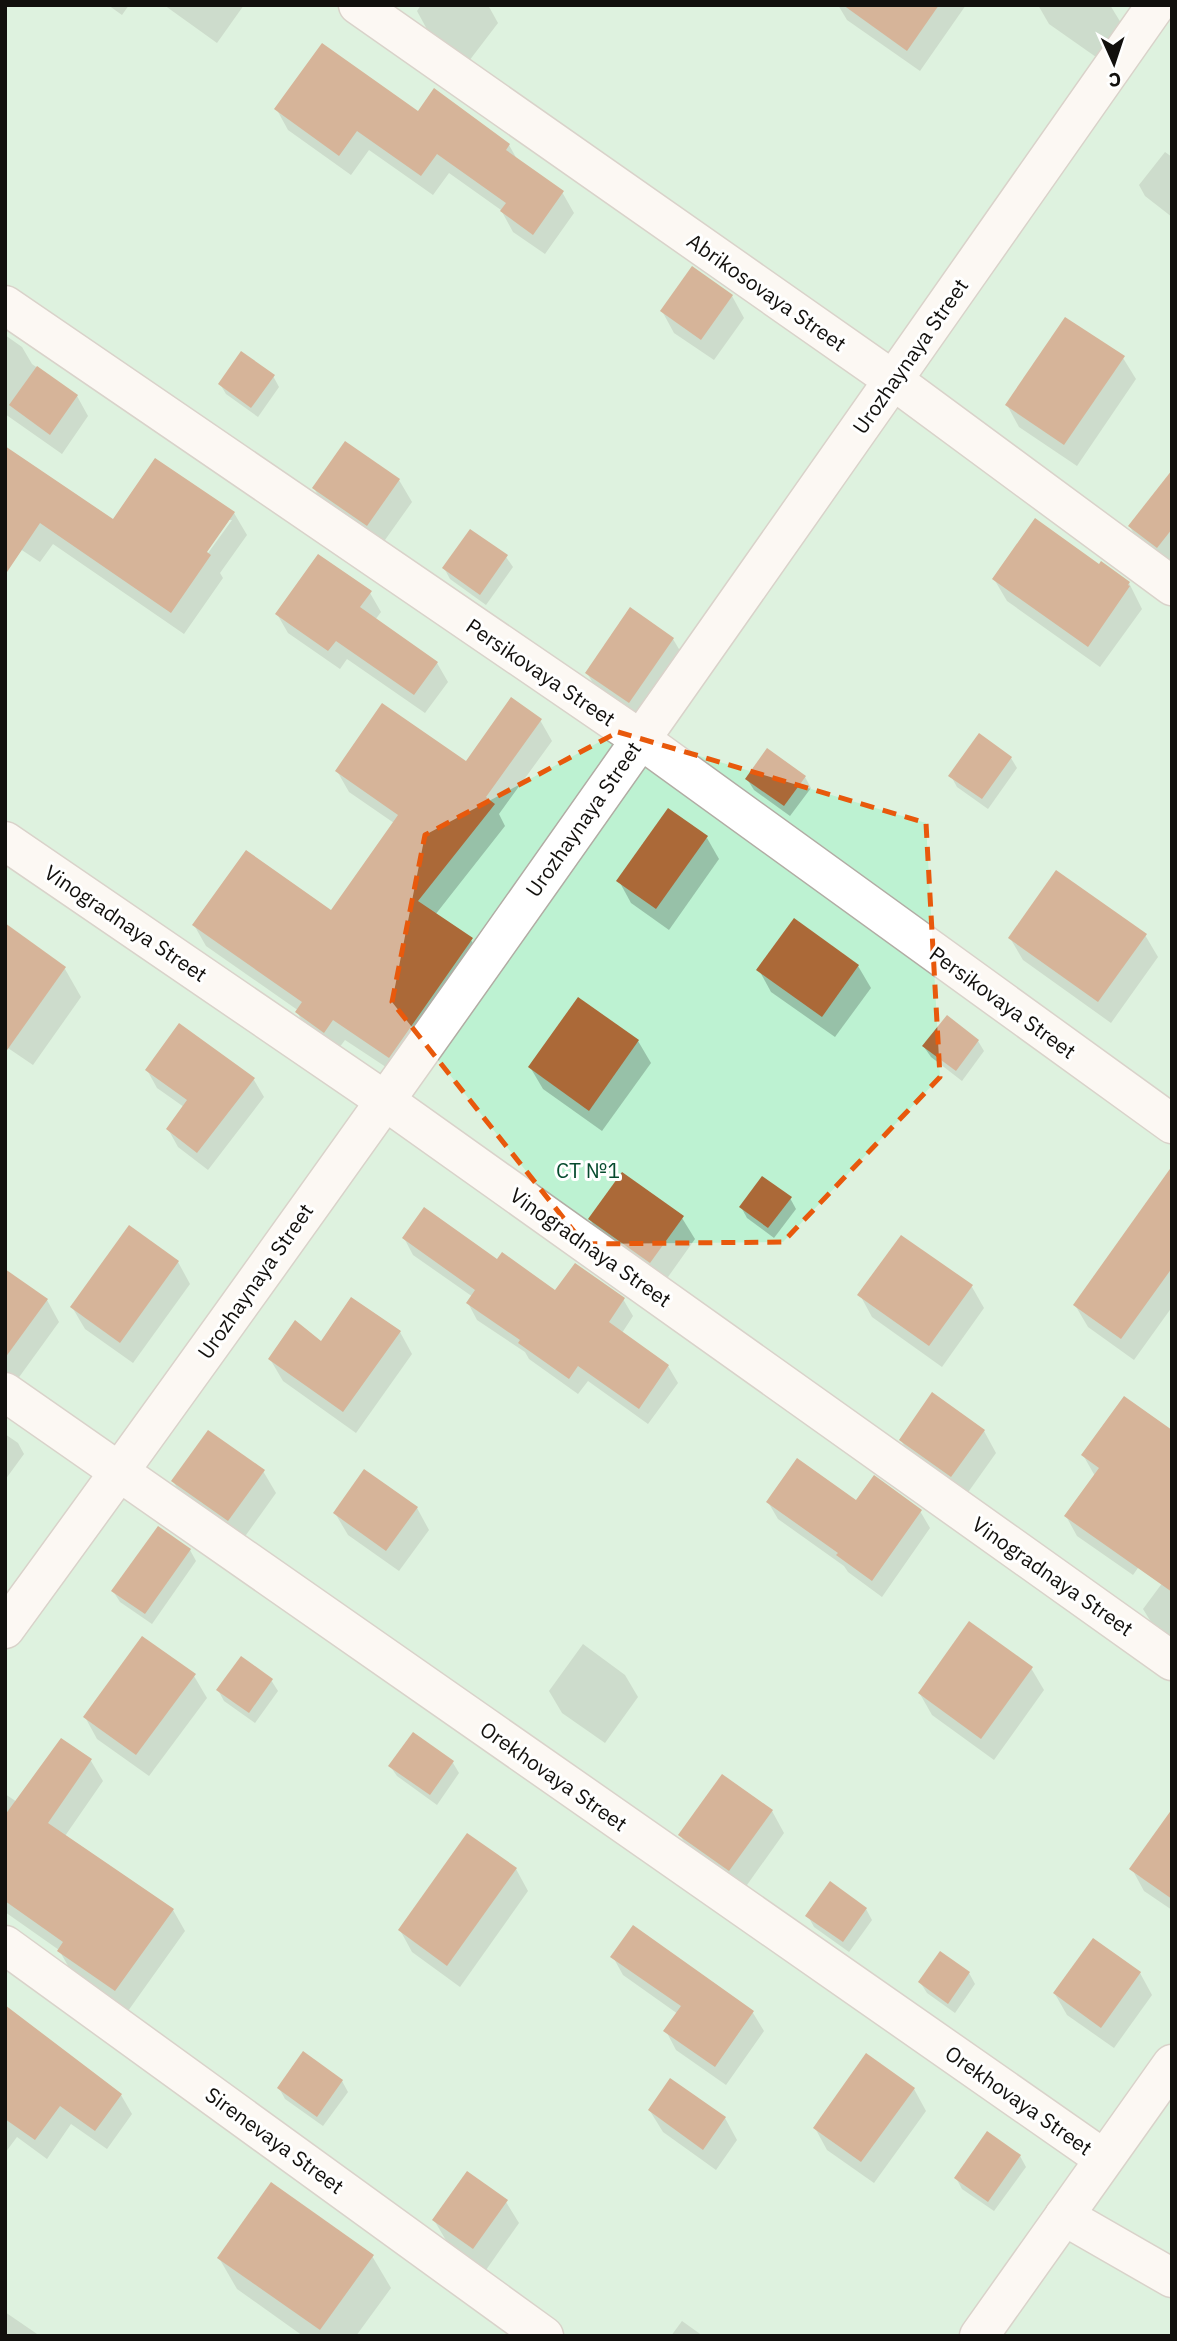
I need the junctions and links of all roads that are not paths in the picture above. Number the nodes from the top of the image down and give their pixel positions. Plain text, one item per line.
1 (358, 5) edge
2 (1156, 5) edge
3 (5, 305) edge
4 (893, 380) junction
5 (1172, 586) edge
6 (640, 739) junction
7 (5, 841) edge
8 (384, 1100) junction
9 (1172, 1124) edge
10 (5, 1392) edge
11 (119, 1472) junction
12 (5, 1629) edge
13 (1172, 1661) edge
14 (5, 1945) edge
15 (1172, 2064) edge
16 (1104, 2159) junction
17 (1064, 2217) junction
18 (1172, 2278) edge
19 (544, 2336) edge
20 (979, 2336) edge

1 - 4 street, Abrikosovaya Street
2 - 4 street, Urozhaynaya Street
3 - 6 street, Persikovaya Street
4 - 5 street, Abrikosovaya Street
4 - 6 street, Urozhaynaya Street
6 - 8 street, Urozhaynaya Street
6 - 9 street, Persikovaya Street
7 - 8 street, Vinogradnaya Street
8 - 11 street, Urozhaynaya Street
8 - 13 street, Vinogradnaya Street
10 - 11 street, Orekhovaya Street
11 - 12 street, Urozhaynaya Street
11 - 16 street, Orekhovaya Street
14 - 19 street, Sirenevaya Street
15 - 16 street
16 - 17 street
17 - 18 street
17 - 20 street

